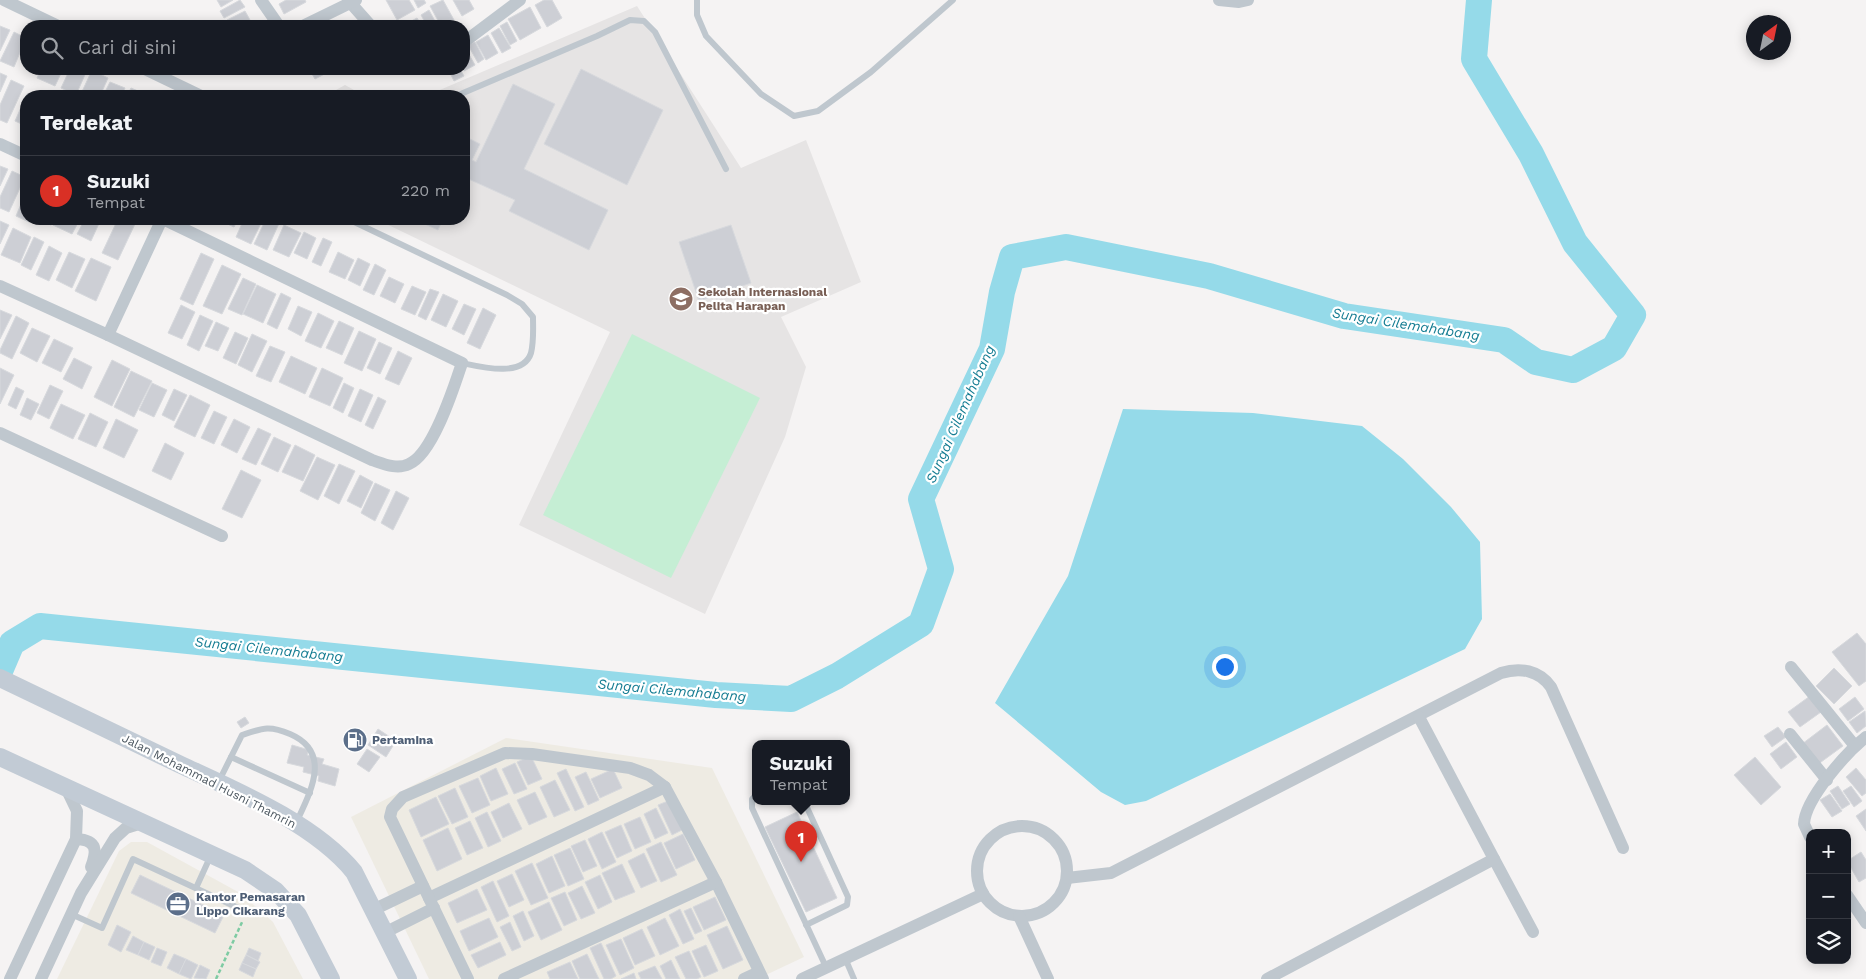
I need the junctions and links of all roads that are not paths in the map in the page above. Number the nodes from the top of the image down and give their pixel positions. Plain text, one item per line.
1 (4, 0) edge
2 (260, 0) edge
3 (520, 0) edge
4 (697, 0) edge
5 (953, 0) edge
6 (1219, 0) edge
7 (1248, 0) edge
8 (352, 1) edge
9 (46, 20) edge
10 (275, 20) edge
11 (315, 20) edge
12 (366, 20) edge
13 (470, 38) edge
14 (157, 75) edge
15 (189, 90) edge
16 (470, 90) edge
17 (0, 144) edge
18 (20, 153) edge
19 (726, 169) dead end
20 (160, 225) edge
21 (175, 225) edge
22 (361, 225) edge
23 (0, 286) edge
24 (108, 335) junction
25 (462, 363) junction
26 (0, 433) edge
27 (222, 536) dead end
28 (1791, 668) dead end
29 (0, 678) edge
30 (1419, 717) junction
31 (1790, 734) dead end
32 (1866, 737) edge
33 (1855, 746) junction
34 (231, 757) junction
35 (2, 758) edge
36 (1827, 780) junction
37 (218, 783) junction
38 (65, 786) junction
39 (665, 786) junction
40 (310, 793) junction
41 (752, 805) edge
42 (806, 805) edge
43 (142, 823) junction
44 (296, 824) junction
45 (1806, 829) edge
46 (76, 839) junction
47 (1623, 848) dead end
48 (212, 855) junction
49 (1494, 858) junction
50 (1067, 878) junction
51 (716, 882) junction
52 (423, 886) junction
53 (196, 888) junction
54 (80, 893) junction
55 (983, 894) junction
56 (1851, 900) edge
57 (432, 903) junction
58 (375, 909) junction
59 (247, 912) road end
60 (71, 914) junction
61 (1019, 916) junction
62 (1866, 923) edge
63 (806, 925) junction
64 (386, 932) junction
65 (1533, 932) dead end
66 (845, 958) junction
67 (826, 967) junction
68 (761, 976) edge
69 (10, 979) edge
70 (41, 979) edge
71 (331, 979) edge
72 (408, 979) edge
73 (468, 979) edge
74 (504, 979) edge
75 (744, 979) edge
76 (802, 979) edge
77 (854, 979) edge
78 (1048, 979) edge
79 (1266, 979) edge

1 - 9 street
2 - 10 street
3 - 13 street
4 - 5 lane
6 - 7 street
8 - 11 street
8 - 12 street
14 - 15 street
16 - 19 lane
17 - 18 street
20 - 24 street
21 - 25 street
22 - 25 lane
23 - 24 street
24 - 25 street
26 - 27 street
28 - 33 street
29 - 37 street, Jalan Mohammad Husni Thamrin
30 - 47 street
30 - 49 street
30 - 50 street
31 - 36 street
32 - 33 street
33 - 36 street
34 - 37 lane
34 - 40 lane
34 - 40 lane
35 - 38 street
36 - 45 street
37 - 44 street, Jalan Mohammad Husni Thamrin
38 - 43 street
38 - 46 street
39 - 51 street
39 - 52 street
39 - 57 street
40 - 44 lane
41 - 63 lane
42 - 63 lane
43 - 48 street
43 - 54 street
44 - 58 street, Jalan Mohammad Husni Thamrin
46 - 54 street
46 - 69 street
48 - 53 lane
48 - 71 street
49 - 65 street
49 - 79 street
50 - 55 street
50 - 61 street
51 - 68 street
51 - 74 street
52 - 57 street
52 - 58 street
53 - 59 lane
53 - 60 lane
54 - 60 street
55 - 61 street
55 - 66 street
56 - 62 street
57 - 64 street
57 - 73 street
58 - 64 street, Jalan Mohammad Husni Thamrin
60 - 70 street
61 - 78 street
63 - 67 lane
64 - 72 street, Jalan Mohammad Husni Thamrin
66 - 67 street
66 - 77 lane
67 - 76 street
68 - 75 street

